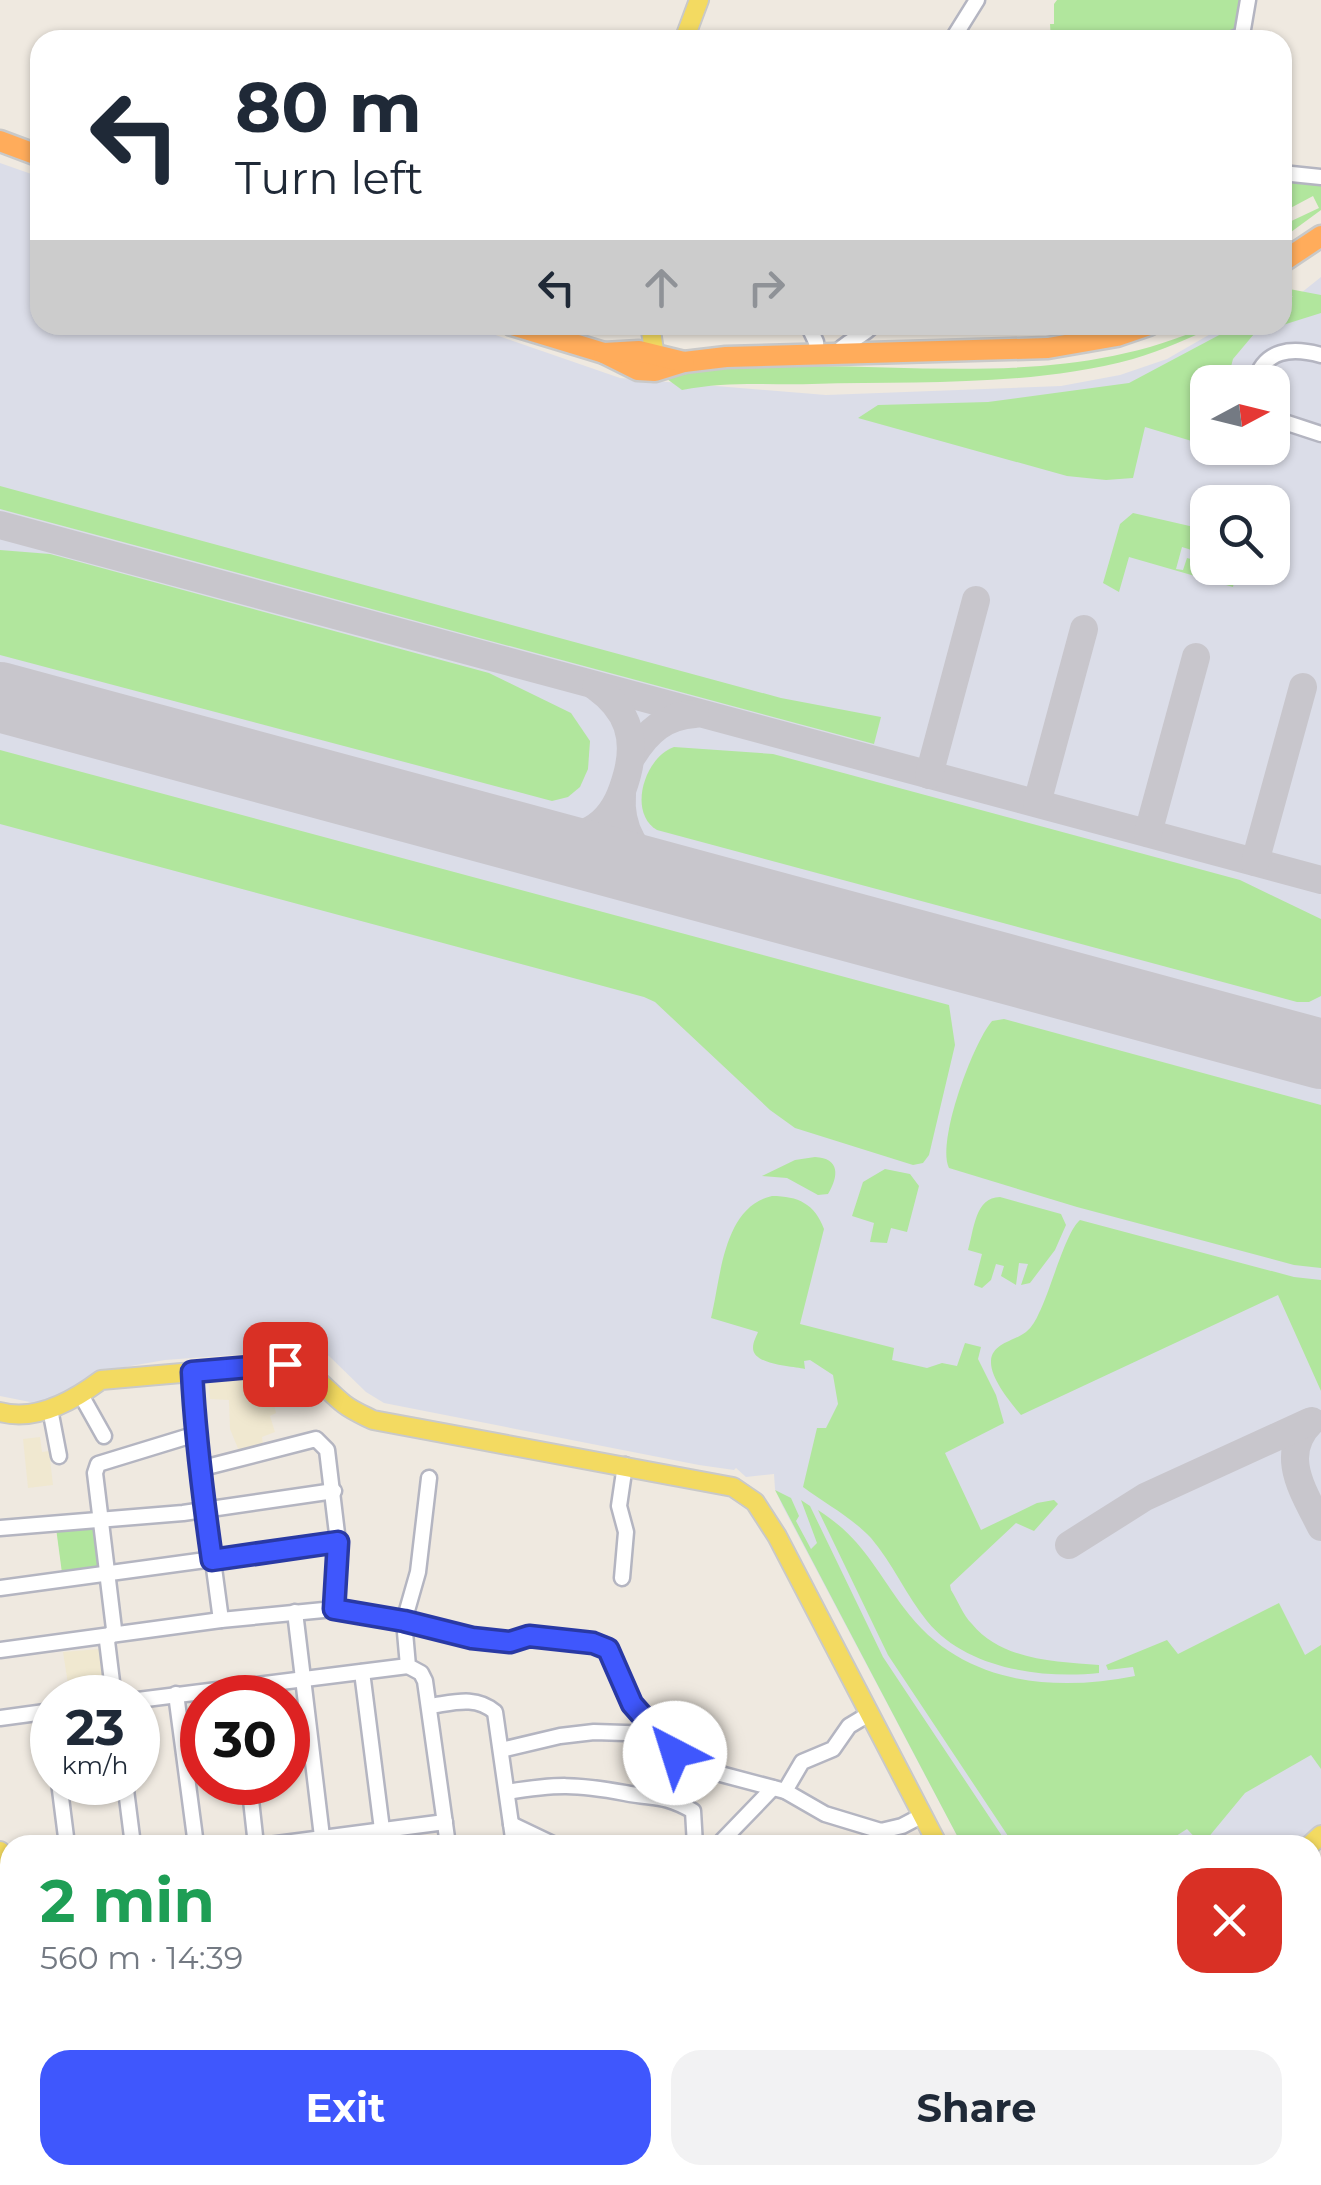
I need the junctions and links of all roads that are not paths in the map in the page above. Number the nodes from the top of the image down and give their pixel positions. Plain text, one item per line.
1 (977, 0) edge
2 (1248, 0) edge
3 (958, 30) edge
4 (1243, 30) edge
5 (0, 142) edge
6 (30, 152) edge
7 (1292, 174) edge
8 (1321, 177) edge
9 (1321, 236) edge
10 (1292, 255) edge
11 (545, 335) edge
12 (813, 335) edge
13 (862, 335) edge
14 (1121, 335) edge
15 (648, 350) edge
16 (826, 355) junction
17 (1321, 355) edge
18 (1262, 365) edge
19 (1290, 424) edge
20 (1321, 434) edge
21 (192, 1372) junction
22 (81, 1395) junction
23 (50, 1409) junction
24 (0, 1412) edge
25 (196, 1434) junction
26 (104, 1436) dead end
27 (59, 1456) dead end
28 (625, 1466) junction
29 (203, 1468) junction
30 (430, 1478) dead end
31 (334, 1490) junction
32 (205, 1509) junction
33 (99, 1522) junction
34 (0, 1528) edge
35 (338, 1542) junction
36 (212, 1560) junction
37 (108, 1574) junction
38 (622, 1578) dead end
39 (0, 1588) edge
40 (334, 1609) junction
41 (294, 1612) junction
42 (221, 1620) junction
43 (404, 1621) junction
44 (110, 1634) junction
45 (0, 1650) edge
46 (408, 1666) junction
47 (362, 1672) junction
48 (111, 1675) edge
49 (302, 1675) edge
50 (310, 1678) edge
51 (176, 1694) junction
52 (180, 1694) edge
53 (160, 1697) edge
54 (429, 1706) junction
55 (30, 1714) edge
56 (869, 1714) junction
57 (0, 1718) edge
58 (658, 1734) junction
59 (310, 1736) edge
60 (501, 1750) junction
61 (779, 1790) junction
62 (507, 1792) junction
63 (643, 1794) junction
64 (62, 1805) edge
65 (127, 1805) edge
66 (251, 1805) edge
67 (922, 1815) junction
68 (445, 1822) junction
69 (512, 1824) junction
70 (866, 1827) junction
71 (66, 1835) edge
72 (131, 1835) edge
73 (195, 1835) edge
74 (255, 1835) edge
75 (322, 1835) edge
76 (384, 1835) edge
77 (395, 1835) edge
78 (447, 1835) edge
79 (513, 1835) edge
80 (535, 1835) edge
81 (694, 1835) edge
82 (729, 1835) edge
83 (865, 1835) edge
84 (933, 1835) edge

1 - 3 street
2 - 4 street
5 - 6 highway
7 - 8 street
9 - 10 highway
11 - 15 highway
12 - 16 street
13 - 16 street
14 - 16 highway
15 - 16 highway
17 - 18 street
19 - 20 street
21 - 22 main road
21 - 25 street
21 - 28 main road
22 - 23 main road
22 - 26 street
23 - 24 main road
23 - 27 street
25 - 29 street
25 - 33 street
28 - 38 street
28 - 56 main road
29 - 31 street
29 - 32 street
30 - 43 street
31 - 32 street
31 - 35 street
32 - 33 street
32 - 36 street
33 - 34 street
33 - 37 street
35 - 36 street
35 - 40 street
36 - 37 street
36 - 42 street
37 - 39 street
37 - 44 street
40 - 41 street
40 - 43 street
41 - 42 street
41 - 49 street
42 - 44 street
43 - 46 street
43 - 58 street
44 - 45 street
44 - 48 street
46 - 47 street
46 - 54 street
47 - 50 street
47 - 76 street
51 - 52 street
51 - 53 street
51 - 73 street
54 - 60 street
54 - 68 street
55 - 57 street
56 - 61 street
56 - 67 main road
58 - 60 street
58 - 61 street
58 - 63 street
59 - 75 street
60 - 62 street
61 - 70 street
61 - 82 street
62 - 63 street
62 - 69 street
63 - 81 street
64 - 71 street
65 - 72 street
66 - 74 street
67 - 70 street
67 - 84 main road
68 - 77 street
68 - 78 street
69 - 79 street
69 - 80 street
70 - 83 street

